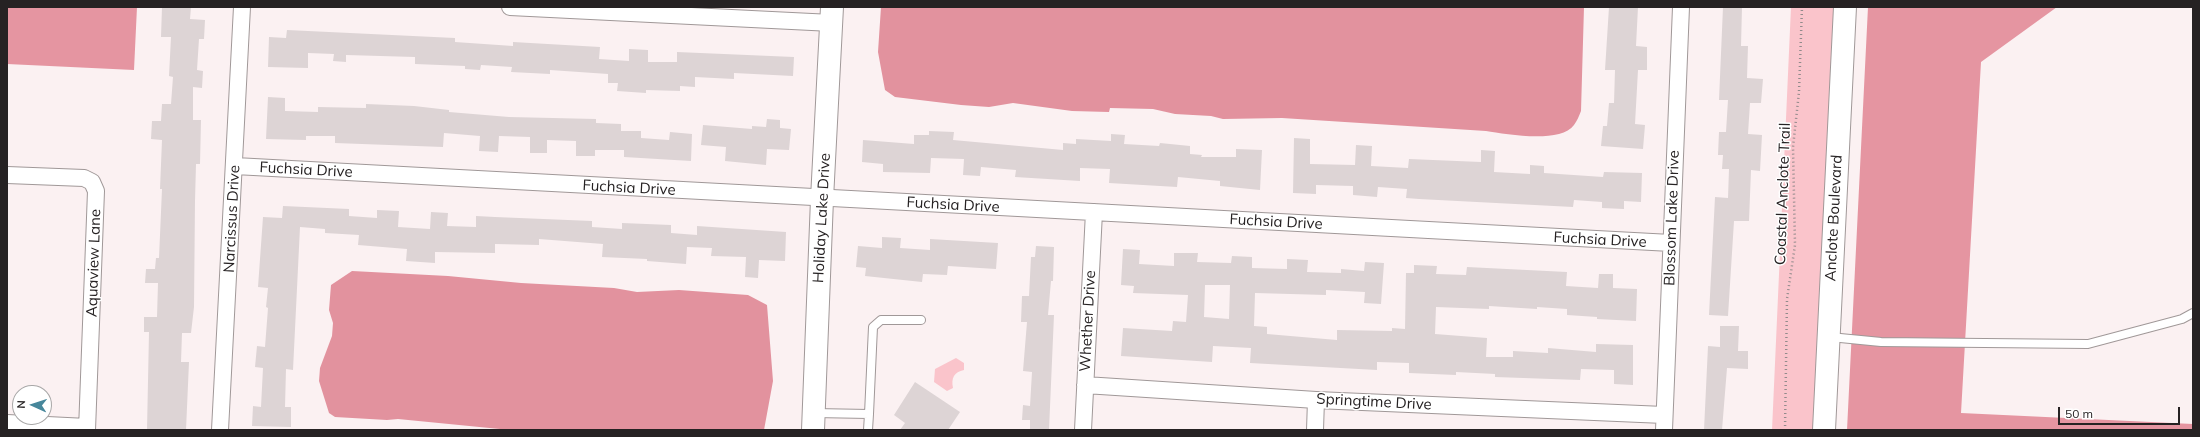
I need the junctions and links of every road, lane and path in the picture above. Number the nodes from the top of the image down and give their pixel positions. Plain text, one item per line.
1 (242, 7) edge
2 (510, 7) edge
3 (1681, 7) edge
4 (1802, 7) edge
5 (1845, 7) edge
6 (832, 15) edge
7 (235, 166) junction
8 (7, 175) edge
9 (822, 199) junction
10 (1094, 212) junction
11 (1671, 243) junction
12 (2193, 313) edge
13 (921, 320) dead end
14 (1827, 337) junction
15 (1085, 384) junction
16 (1316, 400) junction
17 (869, 414) junction
18 (813, 421) edge
19 (1664, 422) edge
20 (7, 423) edge
21 (87, 429) edge
22 (220, 430) edge
23 (868, 430) edge
24 (1083, 430) edge
25 (1315, 430) edge
26 (1785, 430) edge
27 (1824, 430) edge

1 - 7 street, Narcissus Drive
2 - 6 street
3 - 11 street, Blossom Lake Drive
4 - 26 path, Coastal Anclote Trail
5 - 14 street, Anclote Boulevard
6 - 9 street, Holiday Lake Drive
7 - 9 street, Fuchsia Drive
7 - 22 street, Narcissus Drive
8 - 21 street, Aquaview Lane
9 - 10 street, Fuchsia Drive
9 - 18 street, Holiday Lake Drive
10 - 11 street, Fuchsia Drive
10 - 15 street, Whether Drive
11 - 19 street, Blossom Lake Drive
12 - 14 lane
13 - 17 lane
14 - 27 street, Anclote Boulevard
15 - 16 street, Springtime Drive
15 - 24 street, Whether Drive
16 - 19 street, Springtime Drive
16 - 25 street
17 - 18 lane
17 - 23 lane
20 - 21 street

